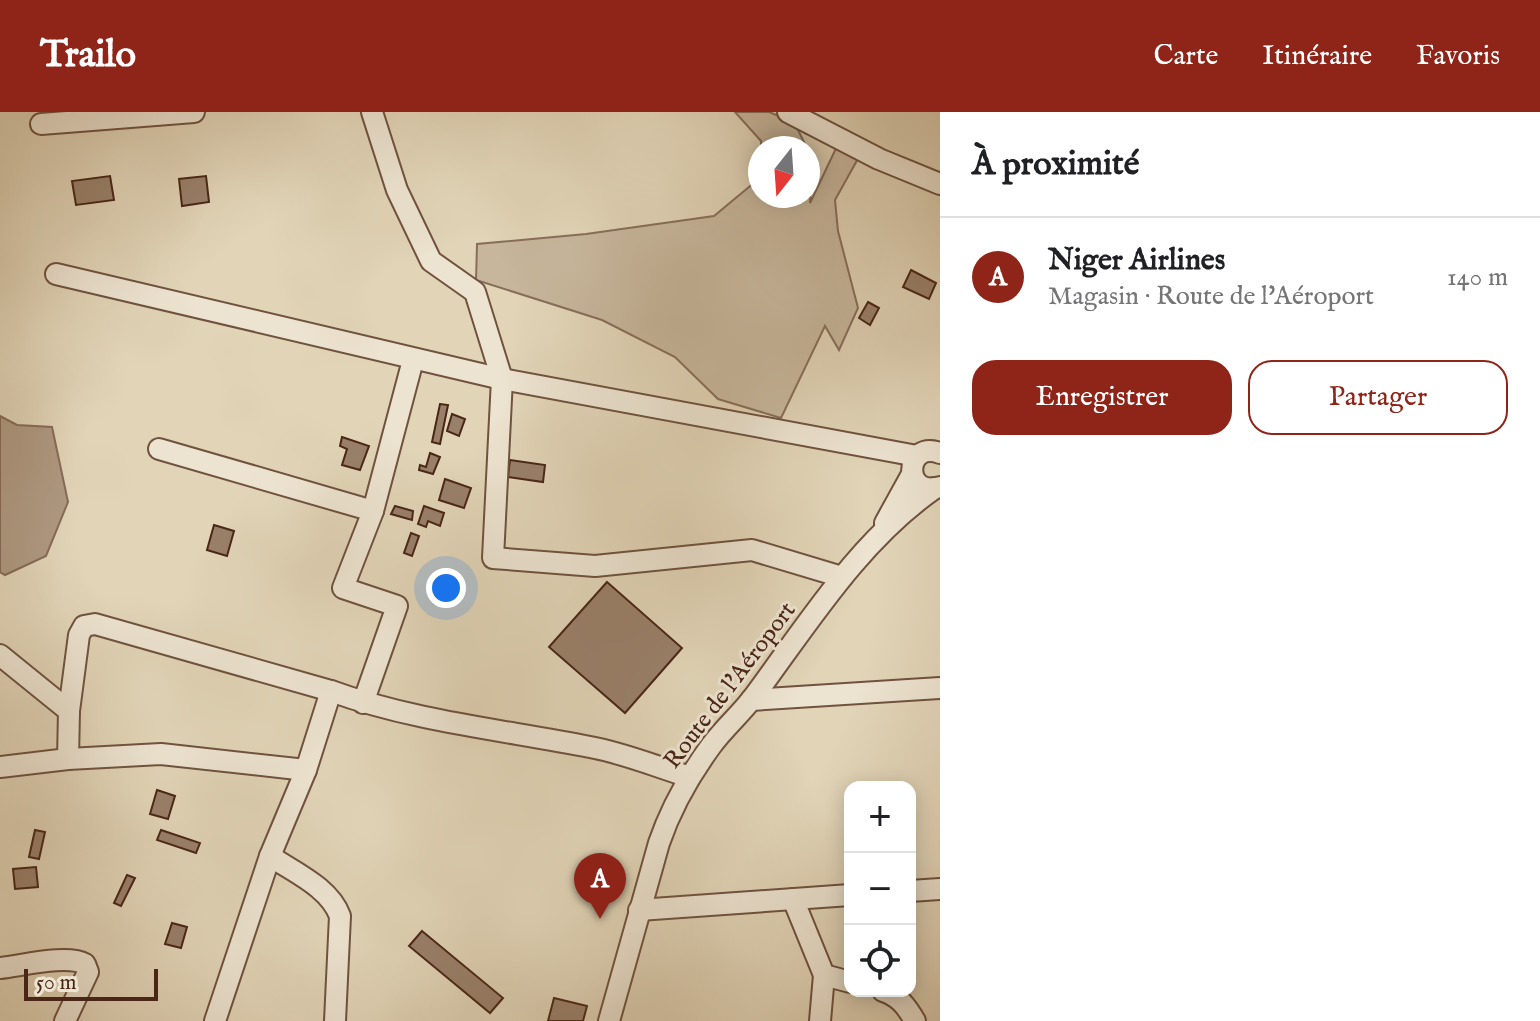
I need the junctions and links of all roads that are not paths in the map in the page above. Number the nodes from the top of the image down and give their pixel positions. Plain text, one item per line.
1 (194, 112) edge
2 (372, 112) edge
3 (788, 112) edge
4 (41, 124) dead end
5 (940, 184) edge
6 (56, 274) dead end
7 (413, 360) junction
8 (502, 379) junction
9 (159, 449) dead end
10 (929, 455) edge
11 (938, 488) edge
12 (373, 511) junction
13 (880, 534) junction
14 (842, 577) junction
15 (0, 655) edge
16 (940, 688) edge
17 (331, 691) junction
18 (751, 700) junction
19 (363, 703) junction
20 (69, 711) junction
21 (68, 759) junction
22 (0, 767) edge
23 (306, 770) junction
24 (690, 777) junction
25 (270, 856) junction
26 (940, 889) edge
27 (916, 891) edge
28 (844, 895) edge
29 (793, 899) junction
30 (639, 910) junction
31 (0, 968) edge
32 (824, 975) junction
33 (844, 980) edge
34 (896, 997) edge
35 (65, 1021) edge
36 (215, 1021) edge
37 (335, 1021) edge
38 (609, 1021) edge
39 (820, 1021) edge
40 (915, 1021) edge

1 - 4 street
2 - 8 street
3 - 5 street
6 - 7 street
7 - 8 street
7 - 12 street
8 - 10 street
8 - 14 street
9 - 12 street
10 - 11 street
10 - 13 street, Route de l'Aéroport
11 - 13 street, Route de l'Aéroport
12 - 19 street
13 - 14 street, Route de l'Aéroport
14 - 18 street, Route de l'Aéroport
15 - 20 street
16 - 18 street
17 - 19 street
17 - 20 street
17 - 23 street
18 - 24 street, Route de l'Aéroport
19 - 24 street
20 - 21 street
21 - 22 street
21 - 23 street
23 - 25 street
24 - 30 street, Route de l'Aéroport
25 - 36 street
25 - 37 street
26 - 27 street
28 - 29 street
29 - 30 street
29 - 32 street
30 - 38 street, Route de l'Aéroport
31 - 35 street
32 - 33 street
32 - 39 street
34 - 40 street

